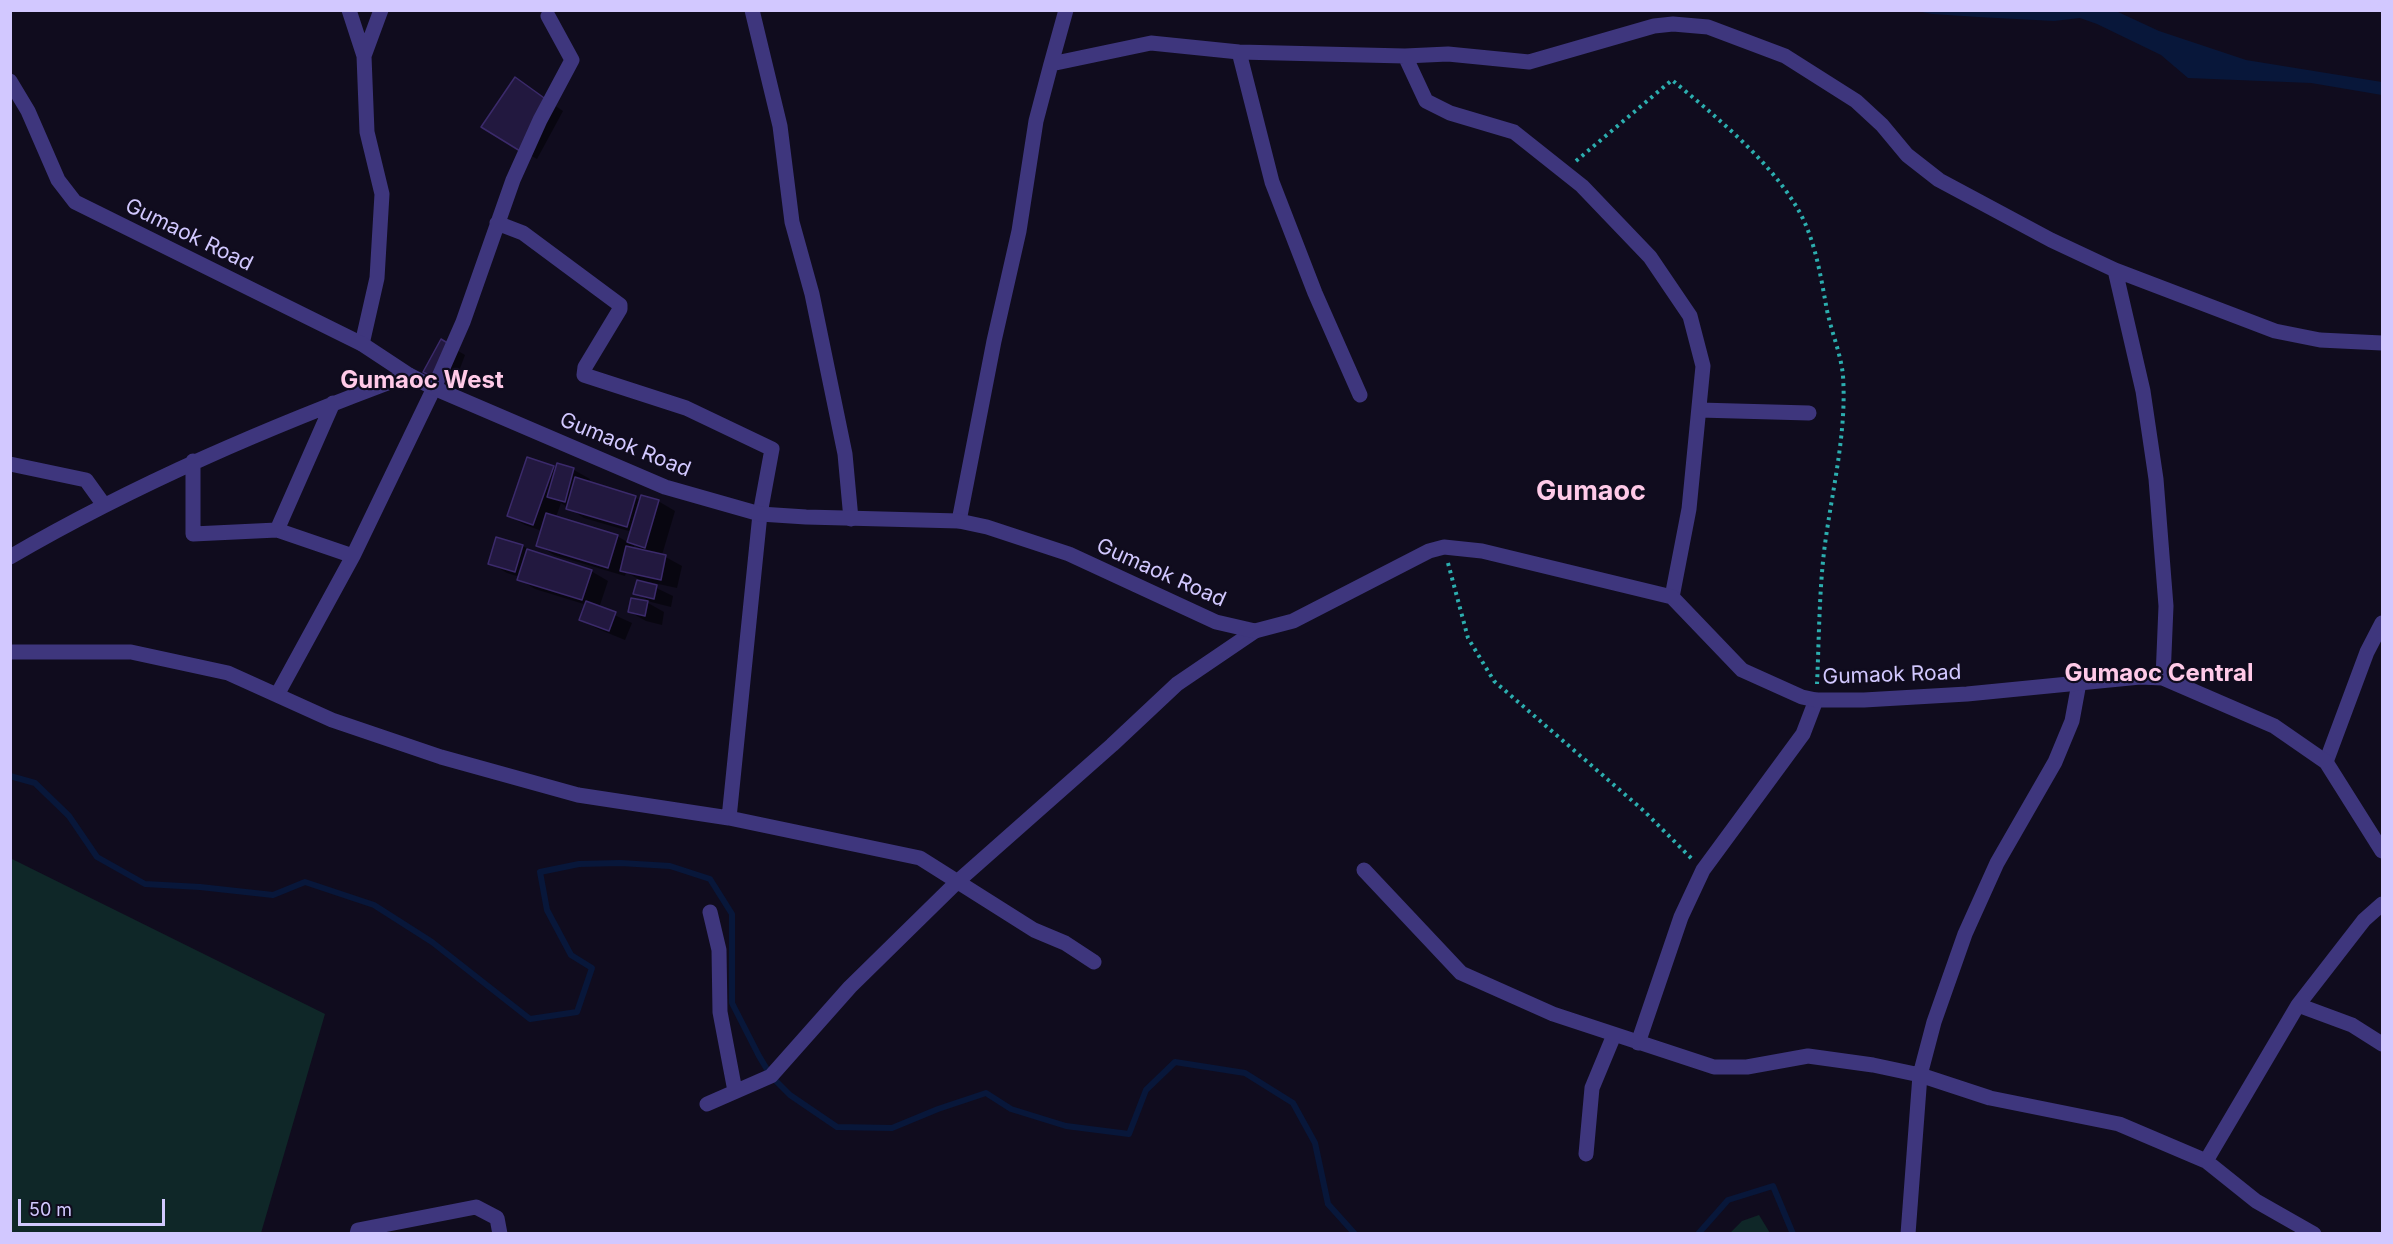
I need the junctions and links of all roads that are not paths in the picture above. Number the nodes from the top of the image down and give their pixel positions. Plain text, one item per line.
1 (349, 10) edge
2 (381, 10) edge
3 (752, 10) edge
4 (1066, 10) edge
5 (548, 16) dead end
6 (1239, 52) junction
7 (363, 56) junction
8 (1405, 56) junction
9 (1051, 64) junction
10 (10, 81) edge
11 (497, 223) junction
12 (2115, 270) junction
13 (2382, 343) edge
14 (362, 344) junction
15 (409, 375) junction
16 (434, 388) junction
17 (1360, 395) dead end
18 (333, 403) junction
19 (1699, 410) junction
20 (1809, 413) dead end
21 (193, 461) junction
22 (10, 464) edge
23 (104, 505) junction
24 (760, 514) junction
25 (851, 519) junction
26 (959, 521) junction
27 (277, 530) junction
28 (353, 556) junction
29 (10, 557) edge
30 (1672, 597) junction
31 (2382, 623) edge
32 (1255, 631) junction
33 (10, 652) edge
34 (2163, 678) junction
35 (2079, 683) junction
36 (277, 695) junction
37 (1816, 700) junction
38 (2326, 762) junction
39 (729, 818) junction
40 (2382, 851) edge
41 (1364, 870) dead end
42 (957, 882) junction
43 (2382, 904) edge
44 (710, 912) dead end
45 (1094, 962) dead end
46 (2298, 1005) junction
47 (1614, 1035) junction
48 (1638, 1043) junction
49 (2382, 1044) edge
50 (1920, 1076) junction
51 (735, 1091) junction
52 (707, 1104) dead end
53 (1586, 1154) dead end
54 (2206, 1161) junction
55 (357, 1233) edge
56 (500, 1233) edge
57 (1908, 1233) edge
58 (2314, 1233) edge

1 - 7 street
2 - 7 street
3 - 25 street
4 - 9 street
5 - 11 street
6 - 8 street
6 - 9 street
6 - 17 street
7 - 14 street
8 - 12 street
8 - 19 street
9 - 26 street
10 - 14 street, Gumaok Road
11 - 16 street
11 - 24 street
12 - 13 street
12 - 34 street
14 - 15 street, Gumaok Road
15 - 16 street, Gumaok Road
15 - 18 street
16 - 24 street, Gumaok Road
16 - 28 street
18 - 21 street
18 - 27 street
19 - 20 street
19 - 30 street
21 - 23 street
21 - 27 street
22 - 23 street
23 - 29 street
24 - 25 street, Gumaok Road
24 - 39 street
25 - 26 street, Gumaok Road
26 - 32 street, Gumaok Road
27 - 28 street
28 - 36 street
30 - 32 street, Gumaok Road
30 - 37 street, Gumaok Road
31 - 38 street
32 - 42 street
33 - 36 street
34 - 35 street, Gumaok Road
34 - 38 street, Gumaok Road
35 - 37 street, Gumaok Road
35 - 50 street
36 - 39 street
37 - 48 street
38 - 40 street, Gumaok Road
39 - 42 street
41 - 47 street
42 - 45 street
42 - 51 street
43 - 46 street
44 - 51 street
46 - 49 street
46 - 54 street
47 - 48 street
47 - 53 street
48 - 50 street
50 - 54 street
50 - 57 street
51 - 52 street
54 - 58 street
55 - 56 street

